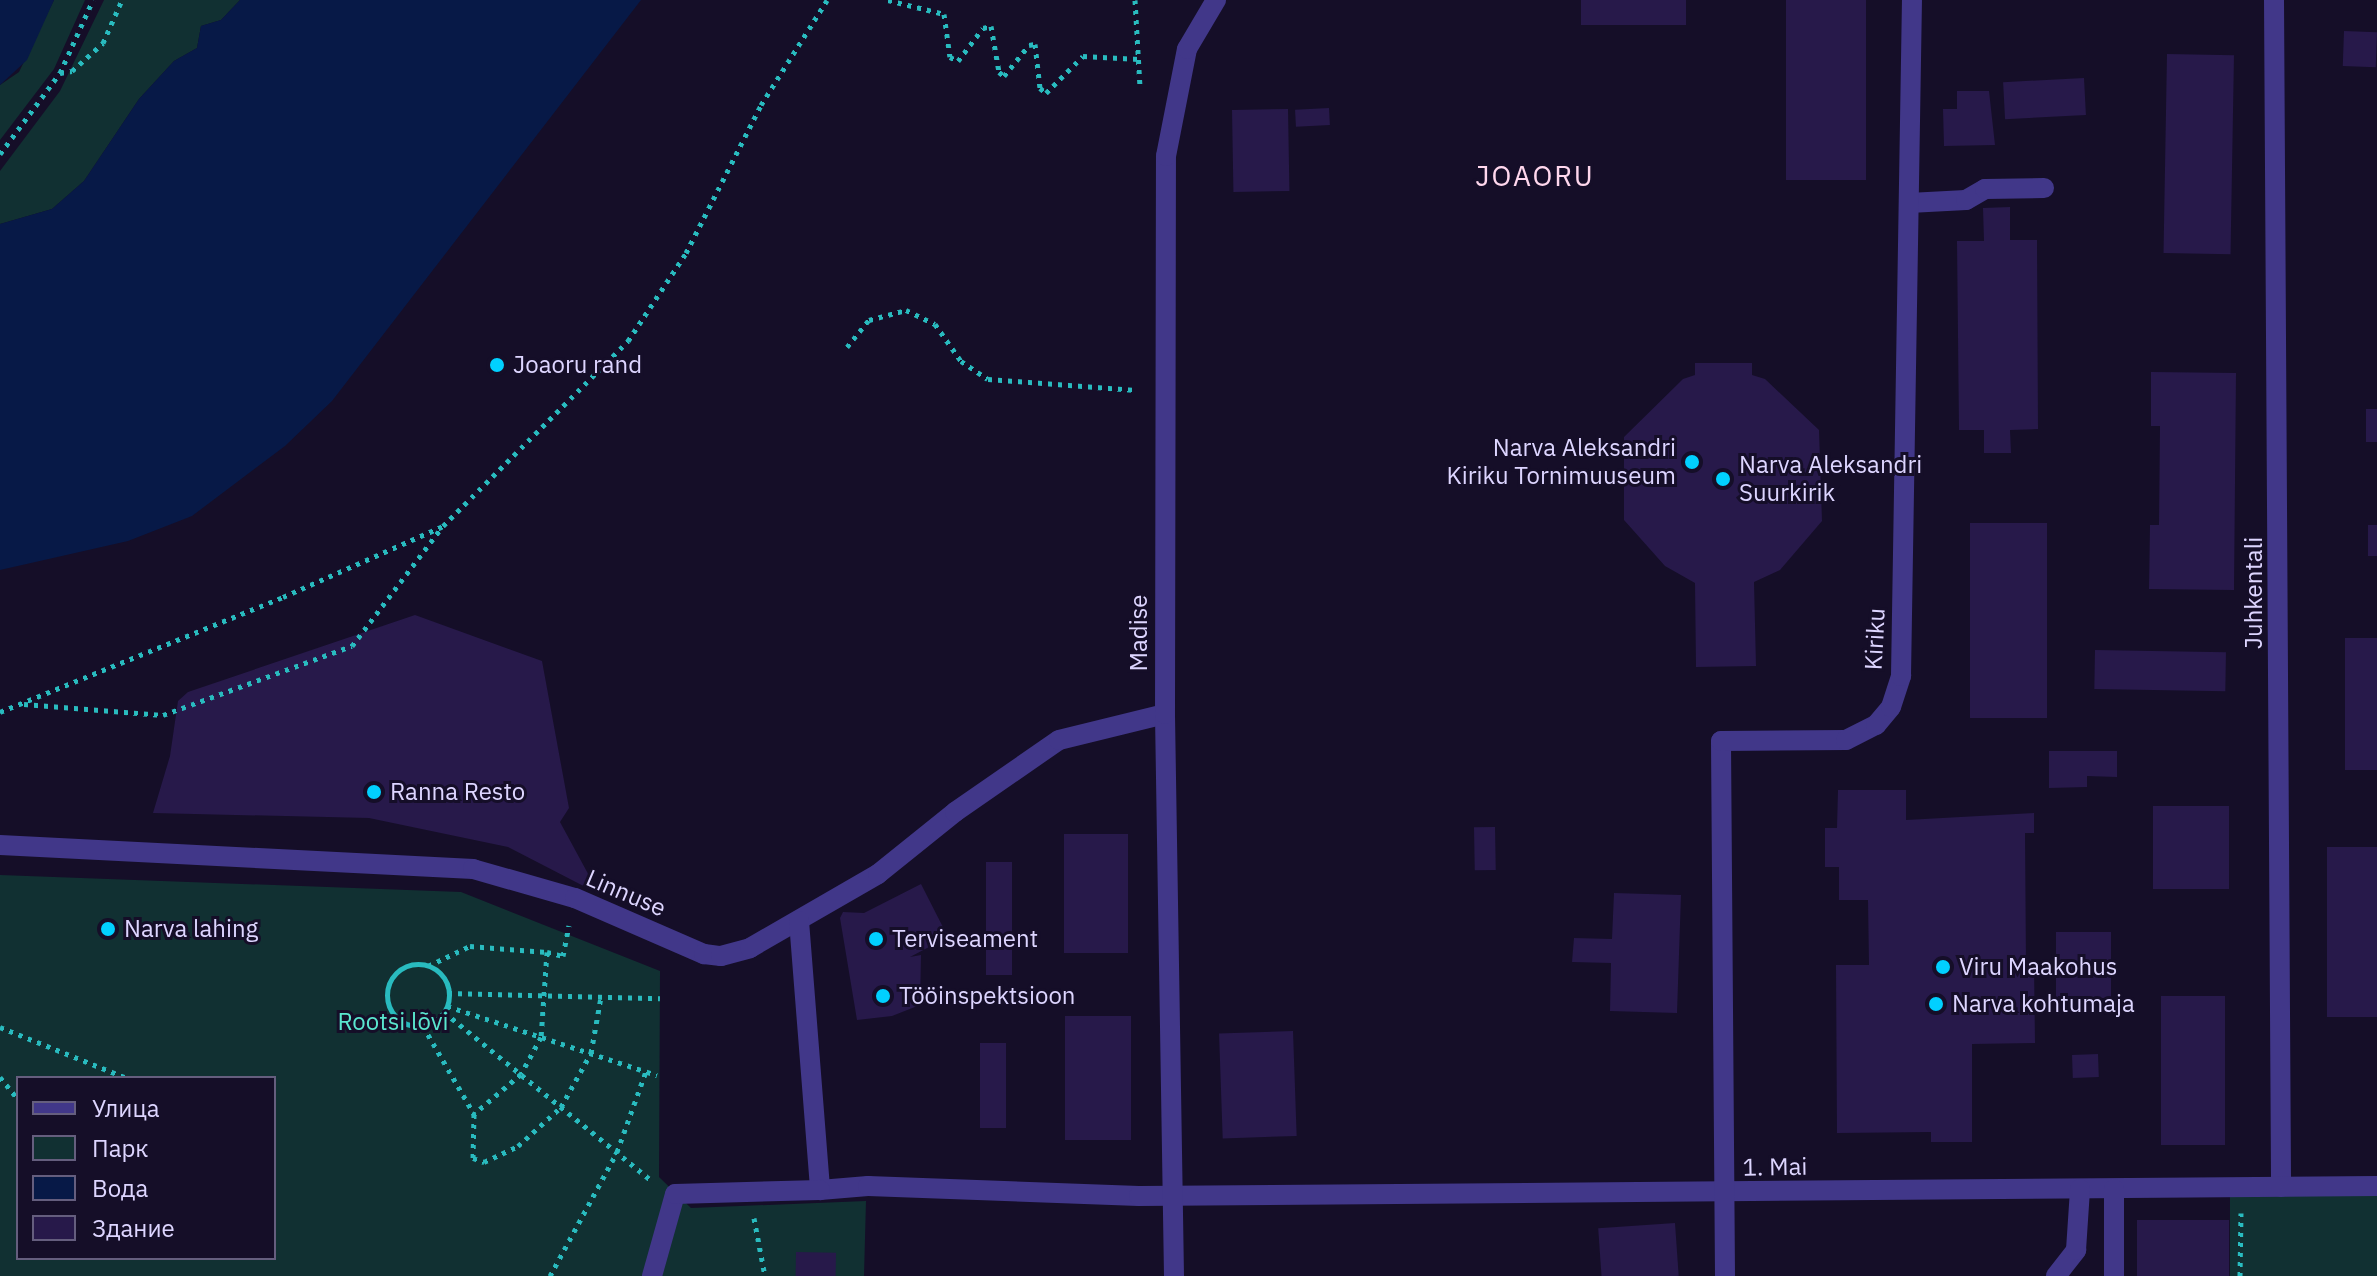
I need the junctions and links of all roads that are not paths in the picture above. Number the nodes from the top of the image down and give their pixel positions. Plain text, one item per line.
1 (1216, 0) edge
2 (1912, 0) edge
3 (2274, 0) edge
4 (2044, 188) dead end
5 (1909, 203) junction
6 (1165, 714) junction
7 (0, 845) edge
8 (799, 921) junction
9 (2377, 1186) edge
10 (2281, 1187) junction
11 (2080, 1189) junction
12 (2114, 1189) junction
13 (820, 1190) junction
14 (1726, 1194) junction
15 (1173, 1195) junction
16 (652, 1276) edge
17 (1174, 1276) edge
18 (1725, 1276) edge
19 (2056, 1276) edge
20 (2114, 1276) edge

1 - 6 street, Madise
2 - 5 street, Kiriku
3 - 10 street, Juhkentali
4 - 5 street
5 - 14 street, Kiriku
6 - 8 street, Linnuse
6 - 15 street, Madise
7 - 8 street, Linnuse
8 - 13 street
9 - 10 street, 1. Mai
10 - 12 street, 1. Mai
11 - 12 street, 1. Mai
11 - 14 street, 1. Mai
11 - 19 street
12 - 20 street
13 - 15 street, 1. Mai
13 - 16 street, 1. Mai
14 - 15 street, 1. Mai
14 - 18 street, Kiriku
15 - 17 street, Madise

